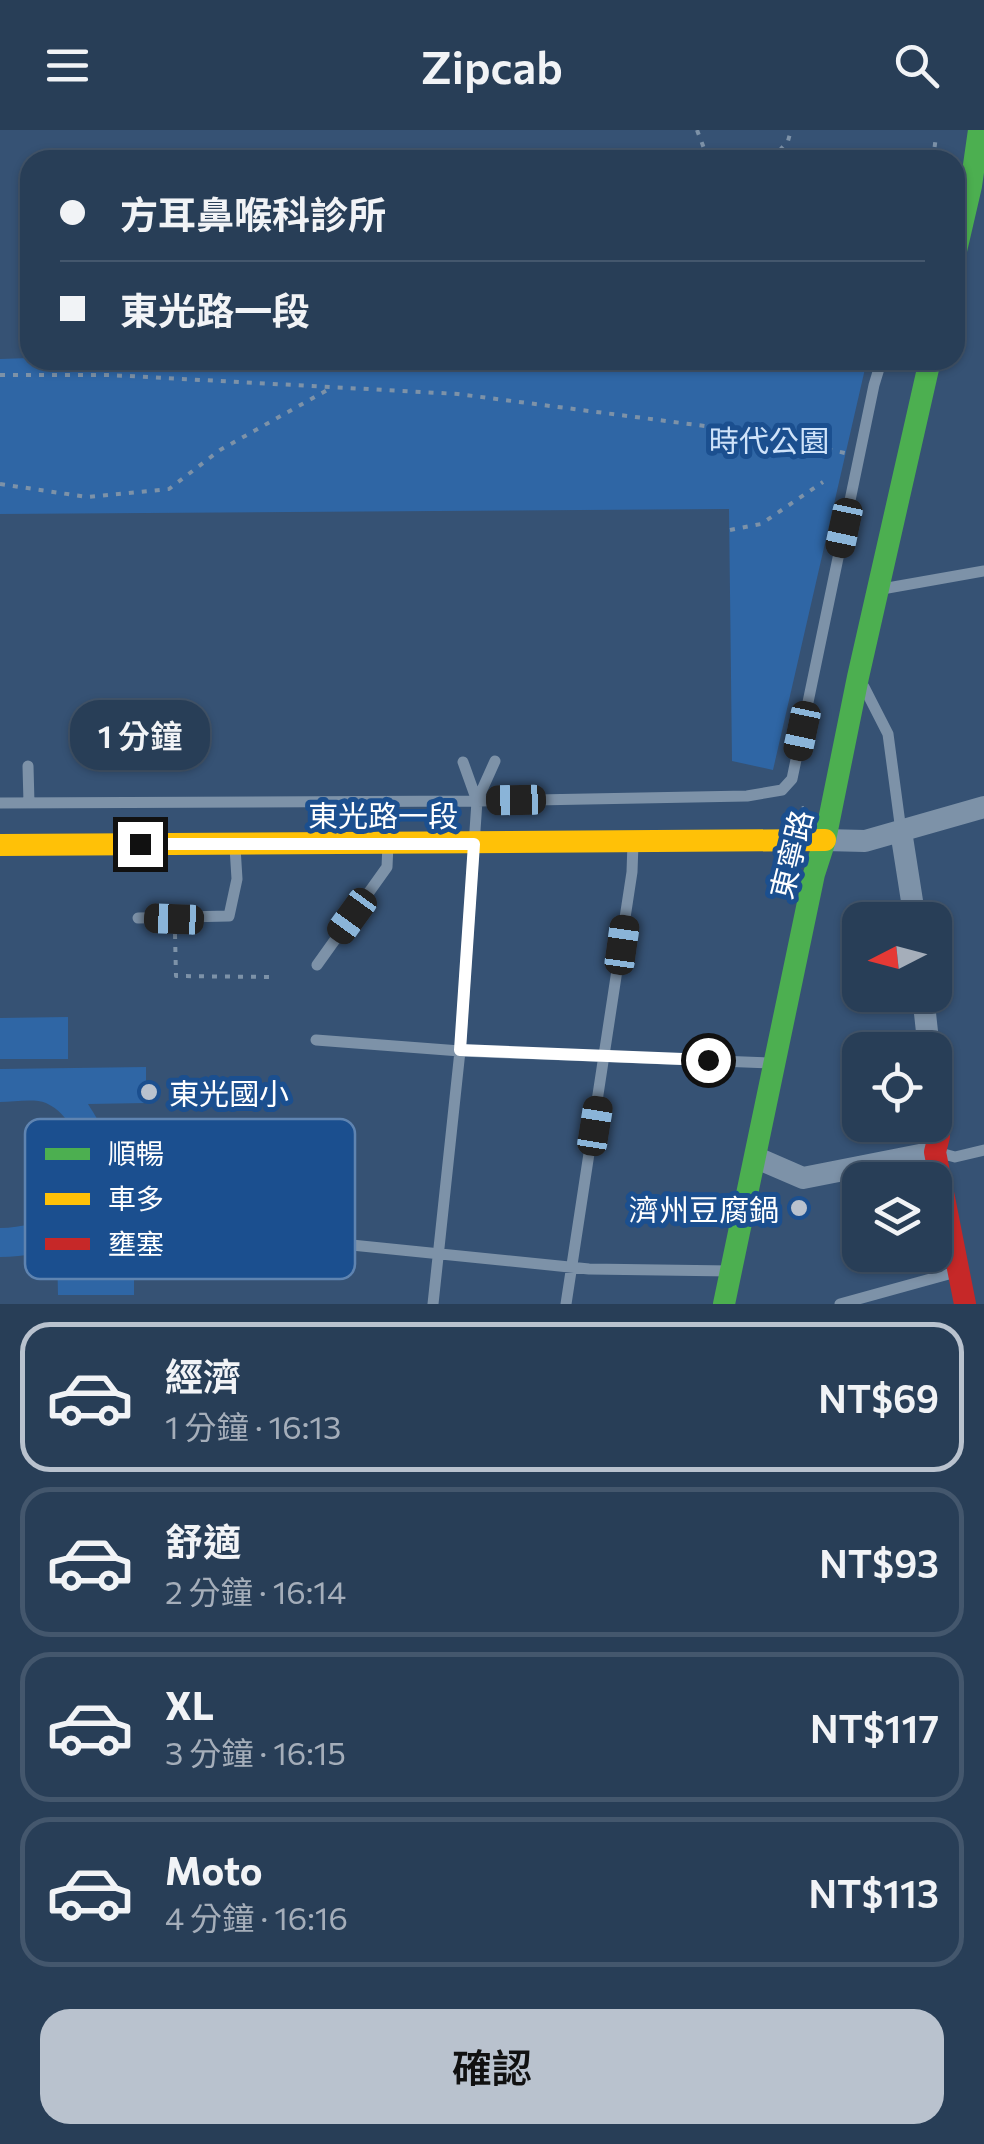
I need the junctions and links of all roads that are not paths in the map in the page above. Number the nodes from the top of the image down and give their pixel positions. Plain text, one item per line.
1 (979, 130) edge
2 (965, 214) edge
3 (879, 370) edge
4 (928, 370) edge
5 (984, 571) edge
6 (878, 590) junction
7 (858, 677) junction
8 (463, 762) dead end
9 (495, 762) dead end
10 (28, 766) dead end
11 (477, 802) junction
12 (0, 803) edge
13 (29, 803) junction
14 (984, 807) edge
15 (901, 831) junction
16 (825, 840) junction
17 (633, 843) junction
18 (234, 844) junction
19 (388, 844) junction
20 (474, 844) junction
21 (0, 845) edge
22 (912, 902) edge
23 (138, 918) dead end
24 (316, 964) dead end
25 (316, 1040) dead end
26 (460, 1050) junction
27 (606, 1055) junction
28 (776, 1063) junction
29 (938, 1142) edge
30 (984, 1150) edge
31 (936, 1152) junction
32 (757, 1158) junction
33 (355, 1246) edge
34 (438, 1254) junction
35 (572, 1268) junction
36 (731, 1271) junction
37 (958, 1272) junction
38 (433, 1304) edge
39 (566, 1304) edge
40 (724, 1304) edge
41 (840, 1304) edge
42 (964, 1304) edge

1 - 2 street
3 - 11 lane
4 - 6 street, 東寧路
5 - 6 lane
6 - 7 street, 東寧路
7 - 15 lane
7 - 16 street, 東寧路
8 - 11 lane
9 - 11 lane
10 - 13 lane
11 - 13 lane
11 - 20 lane
12 - 13 lane
14 - 15 street
15 - 16 street
15 - 22 street
16 - 17 street, 東光路一段
16 - 28 street, 東寧路
17 - 20 street, 東光路一段
17 - 27 lane
18 - 19 street, 東光路一段
18 - 21 street, 東光路一段
18 - 23 lane
19 - 20 street, 東光路一段
19 - 24 lane
20 - 26 lane
25 - 26 lane
26 - 27 lane
26 - 34 lane
27 - 28 lane
27 - 35 lane
28 - 32 street, 東寧路
29 - 31 street
30 - 31 lane
31 - 32 street
31 - 37 street
32 - 36 street, 東寧路
33 - 34 lane
34 - 35 lane
34 - 38 lane
35 - 36 lane
35 - 39 lane
36 - 40 street, 東寧路
37 - 41 lane
37 - 42 street

